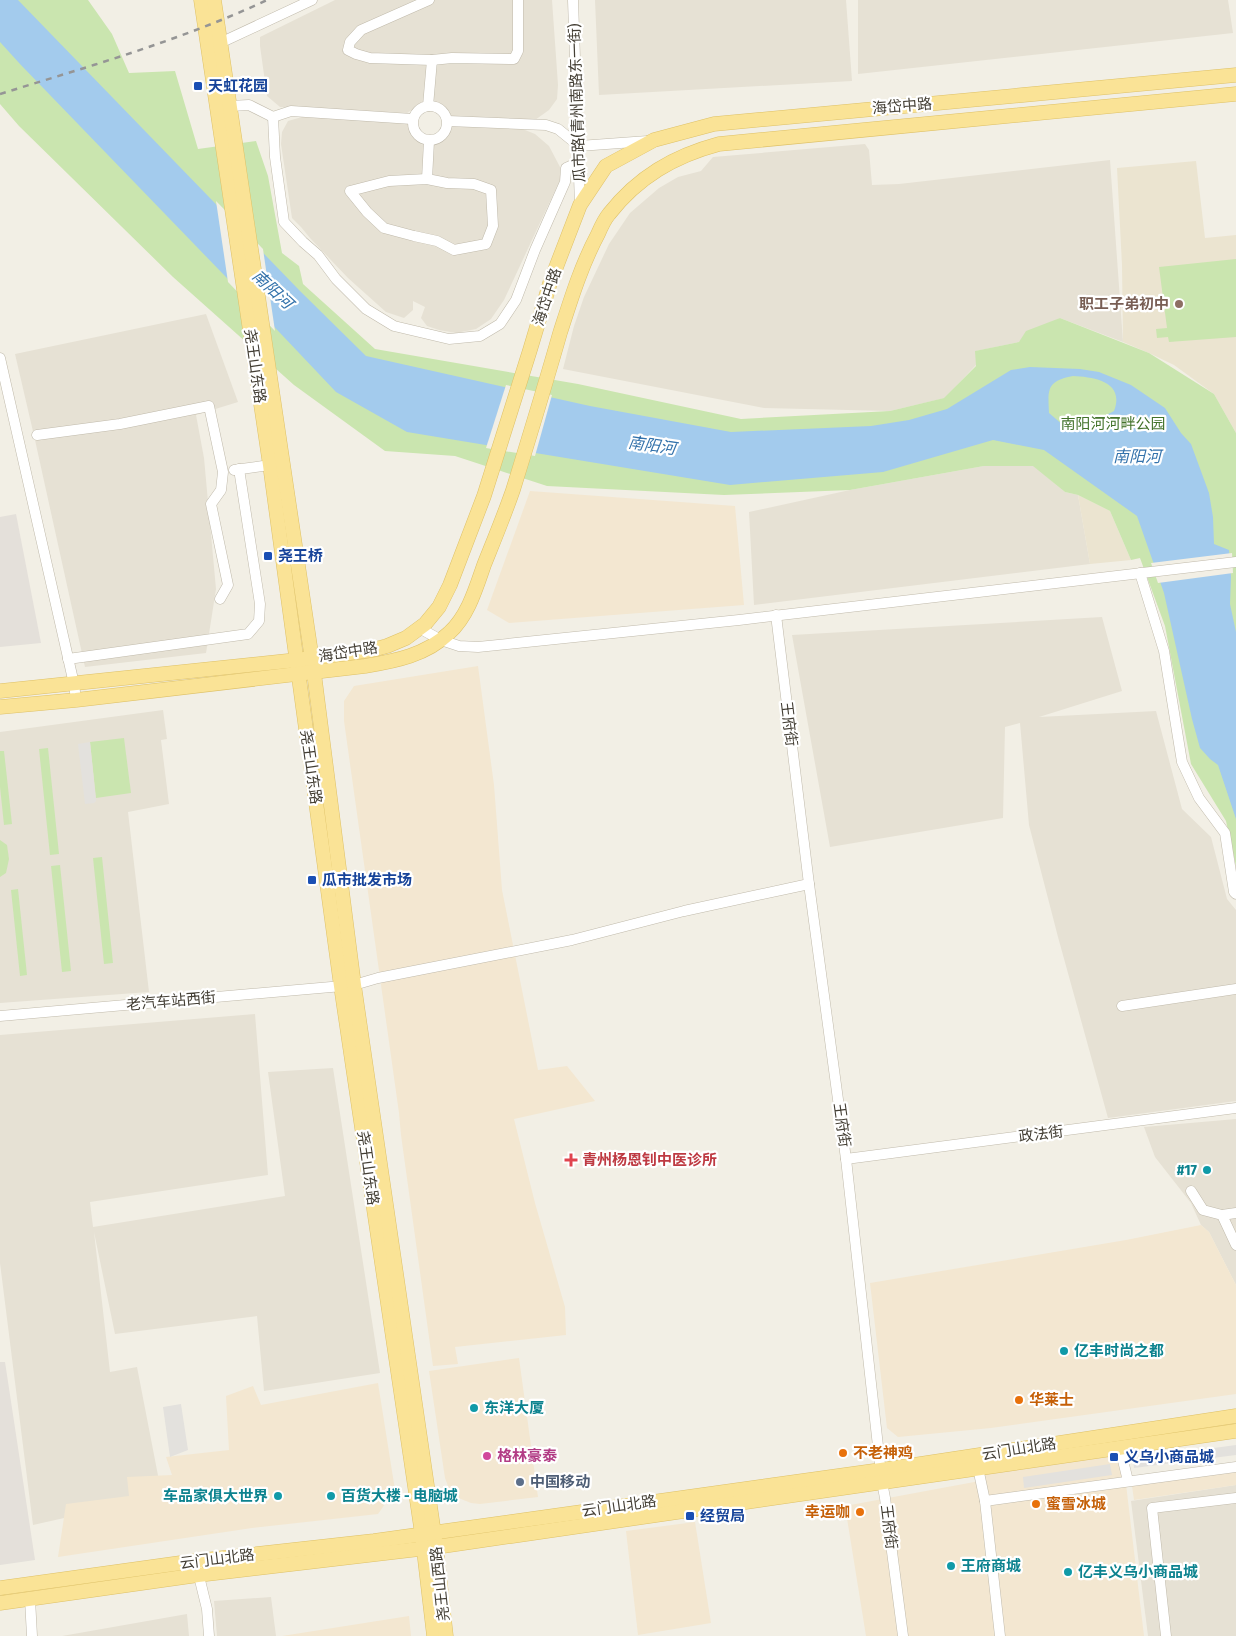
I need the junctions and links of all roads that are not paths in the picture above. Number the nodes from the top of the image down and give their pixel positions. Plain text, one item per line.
1 (202, 0) edge
2 (214, 0) edge
3 (312, 0) edge
4 (429, 0) edge
5 (518, 0) edge
6 (573, 0) edge
7 (220, 43) junction
8 (432, 60) junction
9 (1236, 75) edge
10 (1236, 94) edge
11 (230, 106) junction
12 (428, 106) junction
13 (274, 117) junction
14 (412, 120) junction
15 (448, 121) junction
16 (227, 127) junction
17 (654, 140) junction
18 (429, 141) junction
19 (579, 146) junction
20 (579, 162) junction
21 (427, 179) junction
22 (580, 205) junction
23 (0, 358) edge
24 (37, 435) dead end
25 (273, 458) junction
26 (239, 469) junction
27 (224, 472) junction
28 (1236, 562) edge
29 (1145, 573) junction
30 (220, 599) dead end
31 (776, 615) junction
32 (419, 628) junction
33 (441, 640) junction
34 (312, 658) junction
35 (68, 659) junction
36 (297, 660) junction
37 (314, 672) junction
38 (299, 674) junction
39 (74, 684) junction
40 (0, 692) edge
41 (76, 700) junction
42 (0, 707) edge
43 (809, 884) junction
44 (1236, 894) edge
45 (348, 985) junction
46 (1236, 989) edge
47 (1122, 1006) dead end
48 (0, 1016) edge
49 (1236, 1108) edge
50 (846, 1159) junction
51 (1191, 1191) dead end
52 (1236, 1213) edge
53 (1222, 1215) junction
54 (1236, 1245) edge
55 (1236, 1416) edge
56 (1236, 1431) edge
57 (1120, 1448) junction
58 (1236, 1467) edge
59 (978, 1468) junction
60 (881, 1476) junction
61 (1128, 1481) junction
62 (1236, 1498) edge
63 (985, 1501) junction
64 (428, 1533) junction
65 (430, 1548) junction
66 (196, 1568) junction
67 (0, 1588) edge
68 (30, 1599) junction
69 (0, 1603) edge
70 (32, 1636) edge
71 (209, 1636) edge
72 (434, 1636) edge
73 (446, 1636) edge
74 (903, 1636) edge
75 (1000, 1636) edge
76 (1166, 1636) edge

1 - 16 main road, 尧王山东路
2 - 7 main road, 尧王山东路
3 - 7 street
4 - 8 street
5 - 8 street
6 - 19 street, 瓜市路(青州南路东一街)
7 - 11 main road, 尧王山东路
8 - 12 street
9 - 17 main road, 海岱中路
10 - 33 main road, 海岱中路
11 - 13 street
11 - 16 main road, 尧王山东路
12 - 14 street
12 - 15 street
13 - 14 street
13 - 20 street
14 - 18 street
15 - 18 street
15 - 19 street
16 - 25 main road, 尧王山东路
17 - 19 street
17 - 22 main road, 海岱中路
18 - 21 street
19 - 20 street, 瓜市路(青州南路东一街)
20 - 22 street, 瓜市路(青州南路东一街)
21 - 21 street
22 - 32 main road, 海岱中路
23 - 35 street
24 - 27 street
25 - 26 street
25 - 34 main road, 尧王山东路
25 - 36 main road, 尧王山东路
26 - 27 street
26 - 35 street
27 - 30 street
28 - 29 street
29 - 31 street
29 - 44 street
31 - 33 street
31 - 43 street, 王府街
32 - 33 street
32 - 34 main road, 海岱中路
33 - 37 main road, 海岱中路
34 - 36 main road, 海岱中路
34 - 37 main road, 尧王山东路
35 - 39 street
36 - 38 main road, 尧王山东路
36 - 39 main road, 海岱中路
37 - 38 main road, 海岱中路
37 - 45 main road, 尧王山东路
38 - 41 main road, 海岱中路
38 - 45 main road, 尧王山东路
39 - 40 main road, 海岱中路
39 - 41 street
41 - 42 main road, 海岱中路
43 - 45 street, 老汽车站西街
43 - 50 street, 王府街
45 - 48 street, 老汽车站西街
45 - 64 main road, 尧王山东路
46 - 47 street
49 - 50 street, 政法街
50 - 60 street, 王府街
51 - 53 street
52 - 53 street
53 - 54 street
55 - 60 main road, 云门山北路
56 - 57 main road, 云门山北路
57 - 59 main road, 云门山北路
57 - 61 street
58 - 61 street
59 - 60 main road, 云门山北路
59 - 63 street
60 - 64 main road, 云门山北路
60 - 65 main road, 云门山北路
60 - 74 street, 王府街
61 - 63 street
62 - 76 street
63 - 75 street
64 - 65 main road, 尧王山西路
64 - 66 main road, 云门山北路
65 - 66 main road, 云门山北路
65 - 72 main road, 尧王山西路
65 - 73 main road, 尧王山西路
66 - 67 main road, 云门山北路
66 - 68 main road, 云门山北路
66 - 71 street
68 - 69 main road, 云门山北路
68 - 70 street

